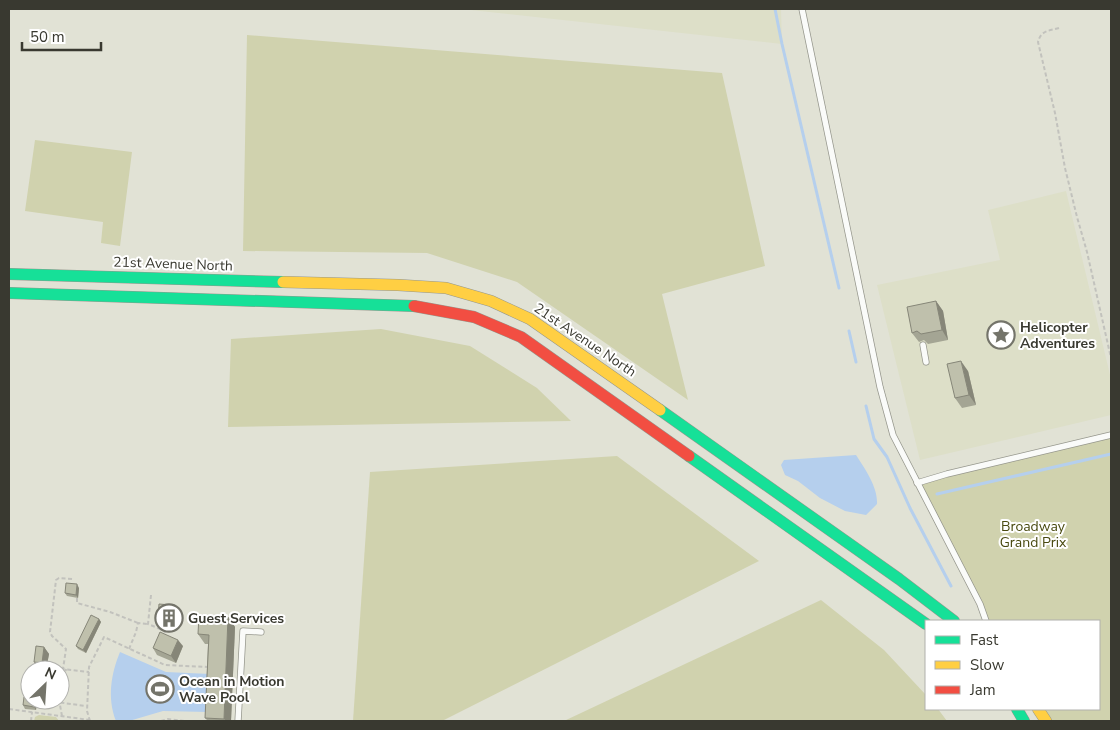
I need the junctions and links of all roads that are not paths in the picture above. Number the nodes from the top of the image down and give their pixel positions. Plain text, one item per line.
1 (802, 9) edge
2 (9, 274) edge
3 (9, 293) edge
4 (923, 345) dead end
5 (926, 362) dead end
6 (1111, 435) edge
7 (917, 483) junction
8 (953, 620) edge
9 (986, 620) edge
10 (925, 623) edge
11 (261, 632) dead end
12 (1018, 710) edge
13 (1039, 710) edge
14 (238, 721) edge
15 (1024, 721) edge
16 (1046, 721) edge

1 - 7 lane
2 - 8 street, 21st Avenue North
3 - 10 street
4 - 5 lane
6 - 7 lane
7 - 9 lane
11 - 14 lane
12 - 15 street
13 - 16 street

